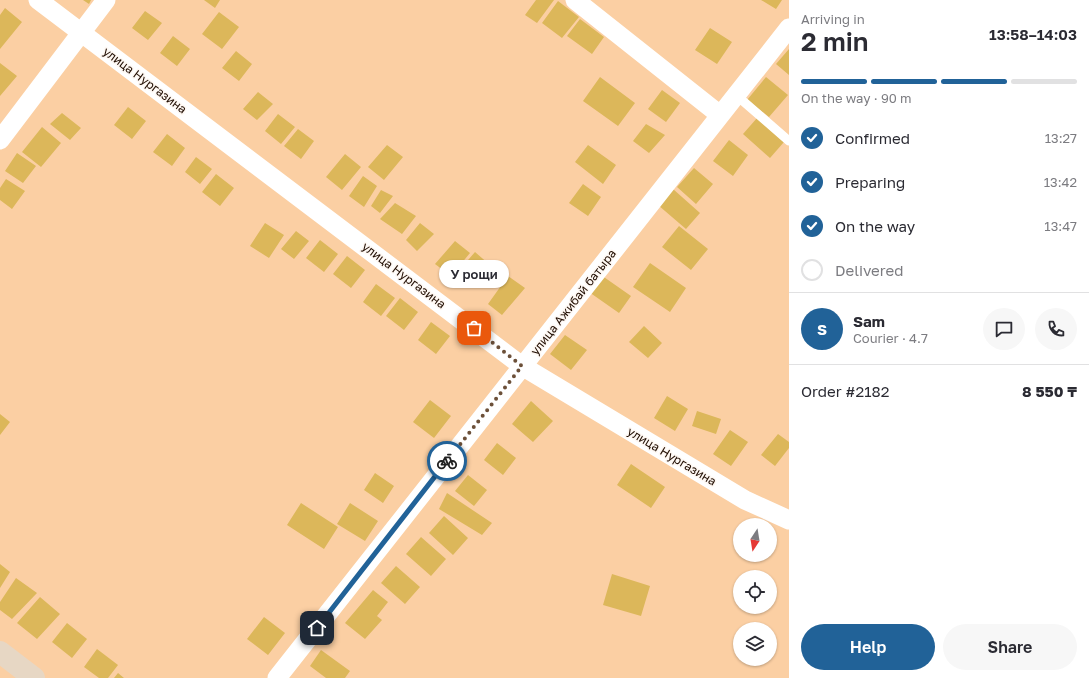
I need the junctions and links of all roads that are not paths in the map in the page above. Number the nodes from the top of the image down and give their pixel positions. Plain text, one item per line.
1 (38, 0) edge
2 (106, 0) edge
3 (575, 0) edge
4 (789, 28) edge
5 (82, 32) junction
6 (736, 95) junction
7 (720, 116) junction
8 (0, 140) edge
9 (789, 141) edge
10 (522, 366) junction
11 (789, 520) edge
12 (0, 652) edge
13 (34, 678) edge
14 (277, 678) edge

1 - 5 street, улица Нургазина
2 - 5 street
3 - 7 street
4 - 6 street, улица Ажибай батыра
5 - 8 street
5 - 10 street, улица Нургазина
6 - 7 street, улица Ажибай батыра
6 - 9 lane
7 - 10 street, улица Ажибай батыра
10 - 11 street, улица Нургазина
10 - 14 street, улица Ажибай батыра
12 - 13 main road

